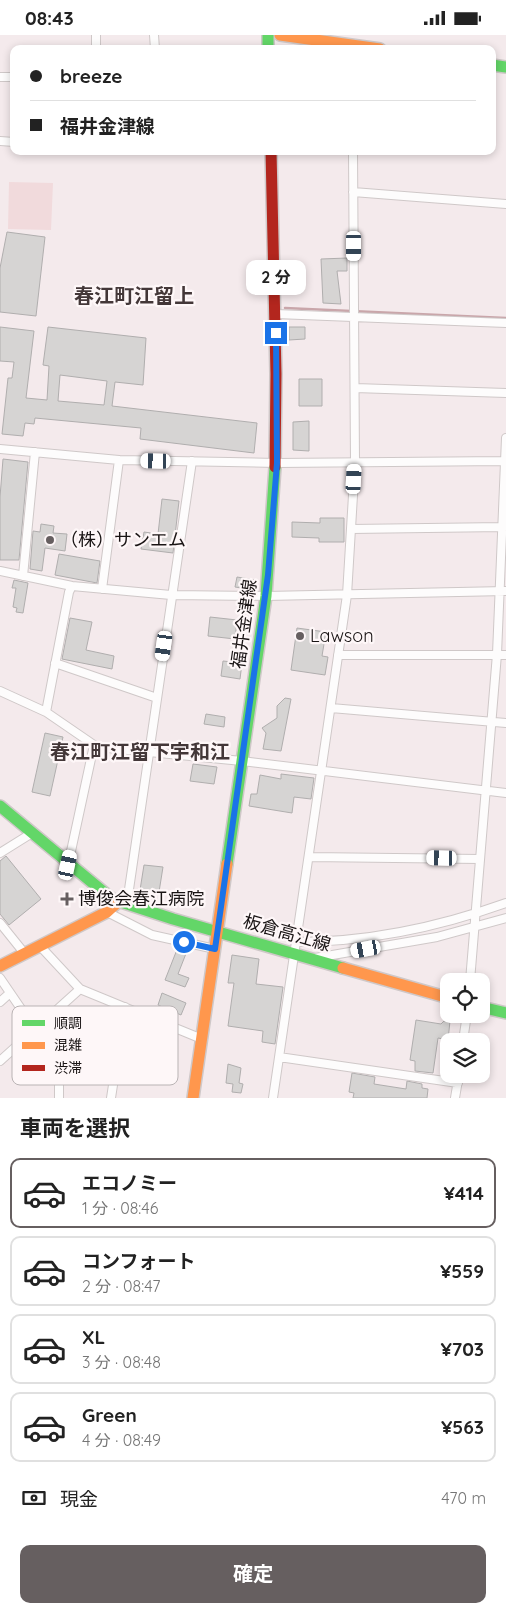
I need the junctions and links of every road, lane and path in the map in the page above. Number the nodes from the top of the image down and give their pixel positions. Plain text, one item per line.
1 (280, 35) edge
2 (352, 43) edge
3 (271, 155) edge
4 (353, 155) edge
5 (353, 192) junction
6 (506, 203) edge
7 (276, 314) junction
8 (354, 317) junction
9 (506, 323) edge
10 (355, 388) junction
11 (506, 393) edge
12 (506, 438) edge
13 (0, 449) edge
14 (35, 451) junction
15 (119, 460) junction
16 (192, 461) junction
17 (506, 461) edge
18 (355, 462) junction
19 (277, 463) junction
20 (503, 527) junction
21 (351, 529) junction
22 (0, 571) edge
23 (23, 576) junction
24 (72, 586) junction
25 (102, 589) junction
26 (503, 591) edge
27 (171, 595) junction
28 (347, 595) junction
29 (266, 596) junction
30 (497, 654) junction
31 (338, 655) junction
32 (506, 655) edge
33 (55, 663) junction
34 (0, 691) edge
35 (156, 698) junction
36 (331, 708) junction
37 (46, 712) junction
38 (491, 722) junction
39 (506, 723) edge
40 (94, 745) junction
41 (149, 752) junction
42 (242, 761) junction
43 (322, 771) junction
44 (486, 791) junction
45 (506, 793) edge
46 (0, 806) edge
47 (32, 833) junction
48 (0, 853) edge
49 (309, 857) junction
50 (480, 859) junction
51 (68, 865) junction
52 (123, 902) junction
53 (506, 903) edge
54 (107, 912) junction
55 (476, 914) junction
56 (506, 918) edge
57 (0, 923) edge
58 (475, 927) junction
59 (218, 932) junction
60 (40, 946) junction
61 (296, 947) junction
62 (215, 949) junction
63 (24, 954) junction
64 (313, 958) junction
65 (0, 966) edge
66 (471, 973) edge
67 (0, 978) edge
68 (80, 989) junction
69 (10, 993) junction
70 (440, 995) edge
71 (0, 1002) edge
72 (19, 1006) edge
73 (61, 1006) edge
74 (122, 1006) edge
75 (490, 1009) edge
76 (506, 1013) edge
77 (178, 1029) edge
78 (202, 1039) junction
79 (12, 1050) edge
80 (280, 1057) junction
81 (0, 1061) edge
82 (440, 1080) edge
83 (458, 1083) edge
84 (59, 1085) edge
85 (113, 1085) edge
86 (59, 1098) edge
87 (111, 1098) edge
88 (193, 1098) edge
89 (274, 1098) edge
90 (455, 1098) edge

1 - 2 main road
3 - 7 main road, 福井金津線
4 - 5 street
5 - 6 street
5 - 8 street
7 - 8 street
7 - 19 main road, 福井金津線
8 - 9 street
8 - 10 street
10 - 11 street
10 - 18 street
12 - 17 street
13 - 14 street
14 - 15 street
14 - 23 street
15 - 16 street
15 - 25 street
16 - 19 street
16 - 27 street
17 - 18 street
17 - 20 street
18 - 19 street
18 - 21 street
19 - 29 main road, 福井金津線
20 - 21 street
20 - 26 street
21 - 28 street
22 - 23 street
23 - 24 street
24 - 25 street
24 - 33 street
25 - 27 street
26 - 28 street
26 - 30 street
27 - 29 street
27 - 35 street
28 - 29 street
28 - 31 street
29 - 42 main road, 福井金津線
30 - 31 street
30 - 32 street
30 - 38 street
31 - 36 street
33 - 35 street
33 - 37 street
34 - 37 street
35 - 41 street
36 - 38 street
36 - 43 street
37 - 40 street
38 - 39 street
38 - 44 street
40 - 41 street
40 - 51 street
41 - 42 street
41 - 52 street
42 - 43 street
42 - 59 main road, 福井金津線
43 - 44 street
43 - 49 street
44 - 45 street
44 - 50 street
46 - 47 main road, 板倉高江線
47 - 48 street
47 - 51 main road, 板倉高江線
49 - 50 street
49 - 61 street
50 - 55 street
51 - 52 main road, 板倉高江線
52 - 54 main road
52 - 59 main road, 板倉高江線
53 - 55 street
54 - 60 main road
54 - 62 street
55 - 58 street
55 - 61 street
56 - 58 street
57 - 63 street
58 - 64 street
58 - 66 street
59 - 61 main road, 板倉高江線
59 - 62 main road, 福井金津線
60 - 63 main road
60 - 68 street
61 - 64 main road, 板倉高江線
61 - 80 street
62 - 78 main road, 福井金津線
63 - 65 main road
64 - 70 main road, 板倉高江線
67 - 69 street
68 - 73 street
68 - 74 street
69 - 71 street
69 - 72 street
75 - 76 main road
77 - 78 street
78 - 88 main road, 福井金津線
79 - 81 street
80 - 82 street
80 - 89 street
83 - 90 street
84 - 86 street
85 - 87 street

